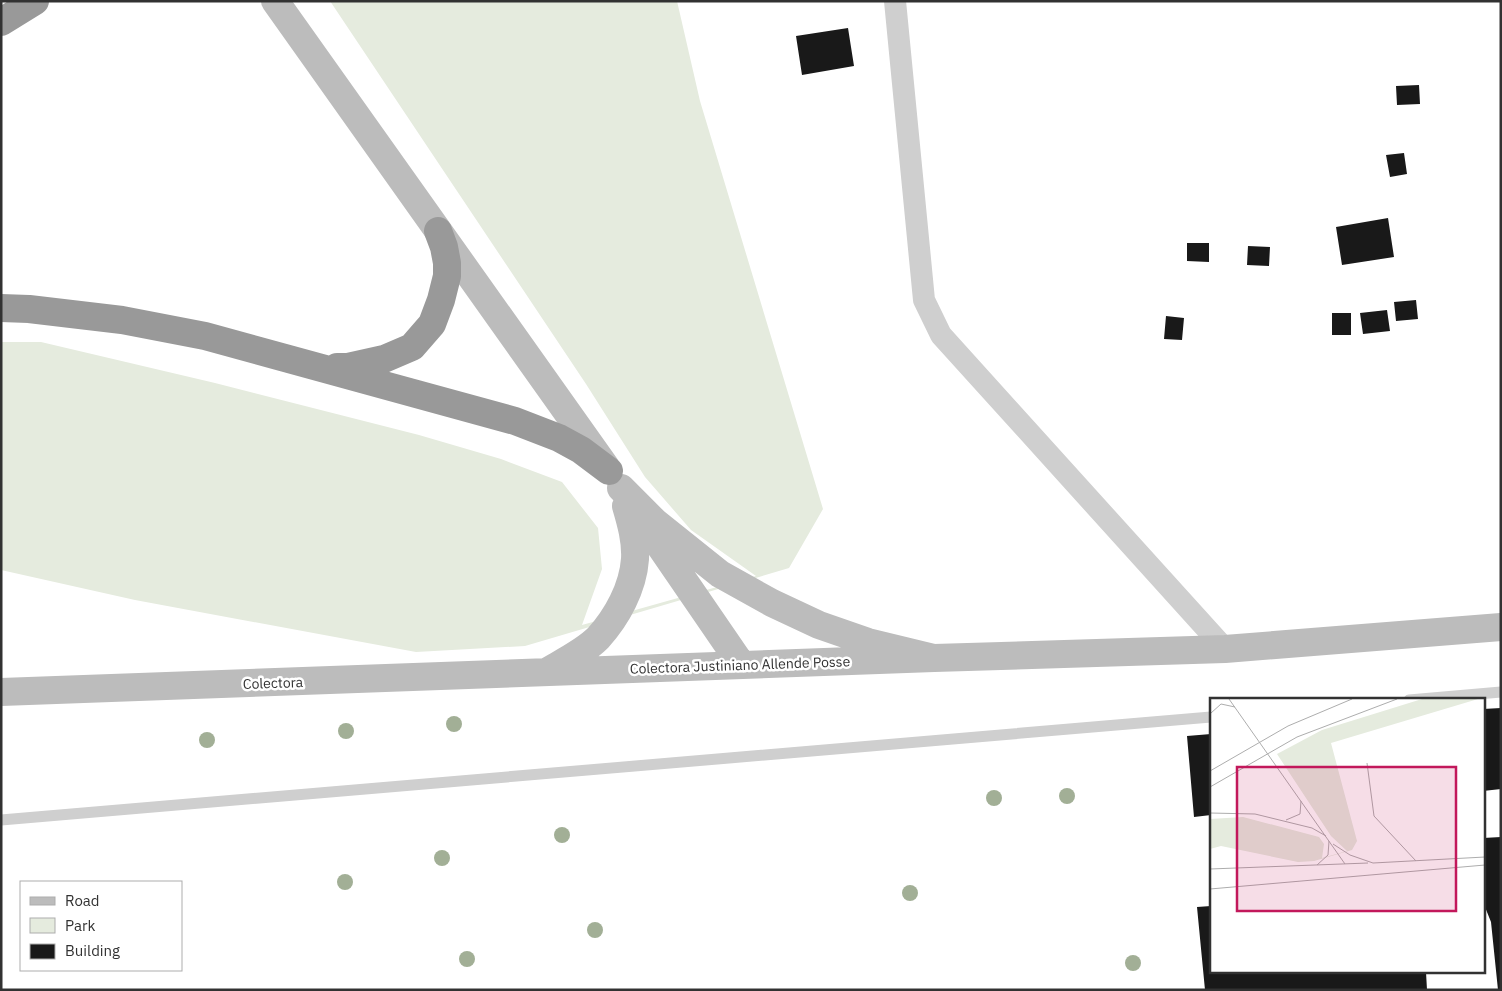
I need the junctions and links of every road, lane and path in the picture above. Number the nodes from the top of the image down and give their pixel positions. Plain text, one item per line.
1 (35, 1) edge
2 (274, 1) edge
3 (895, 1) edge
4 (1, 22) edge
5 (438, 231) junction
6 (1, 308) edge
7 (308, 365) junction
8 (615, 480) junction
9 (1501, 627) edge
10 (1225, 649) junction
11 (934, 658) junction
12 (740, 664) junction
13 (545, 673) junction
14 (1, 692) edge
15 (1501, 692) edge
16 (1432, 698) edge
17 (1210, 717) edge
18 (1, 820) edge

1 - 4 highway
2 - 5 main road
3 - 10 street
5 - 7 highway
5 - 8 main road
6 - 7 highway
7 - 8 highway
8 - 11 main road
8 - 12 main road
8 - 13 main road
9 - 10 main road, Colectora Justiniano Allende Posse
10 - 11 main road, Colectora Justiniano Allende Posse
11 - 12 main road, Colectora Justiniano Allende Posse
12 - 13 main road, Colectora Justiniano Allende Posse
13 - 14 main road, Colectora
15 - 16 lane
17 - 18 lane

